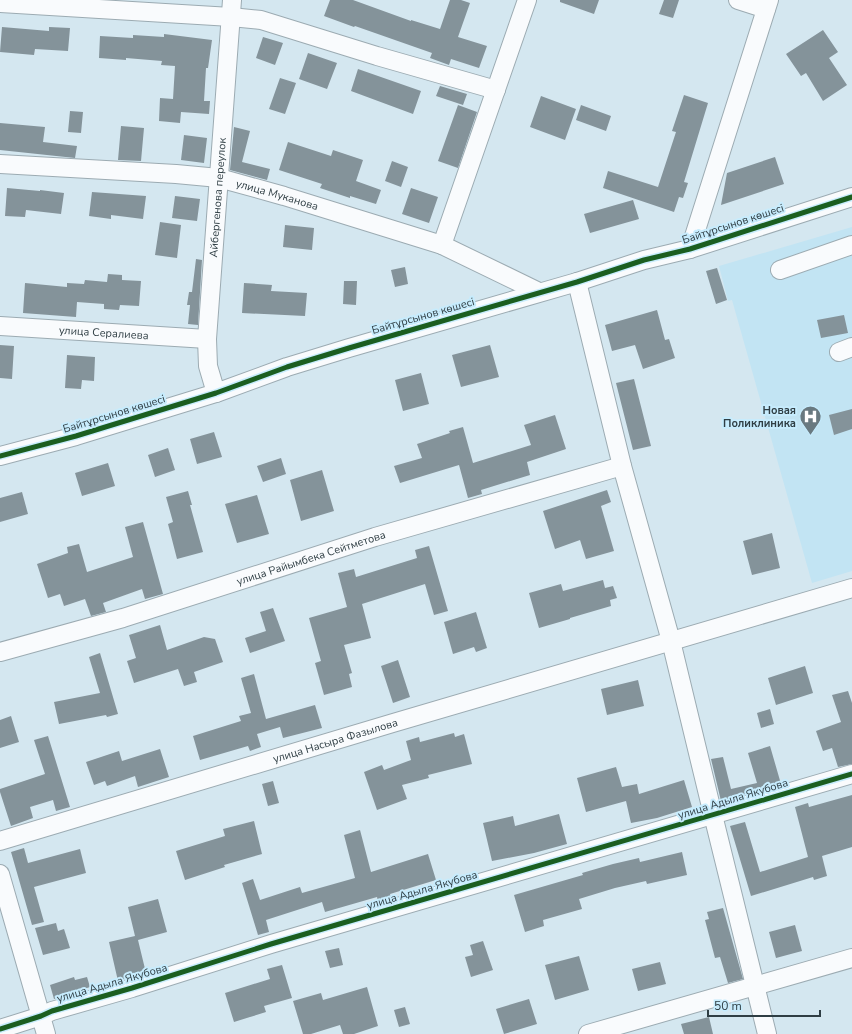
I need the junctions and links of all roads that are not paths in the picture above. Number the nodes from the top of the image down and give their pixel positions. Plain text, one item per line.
1 (527, 0) edge
2 (738, 0) edge
3 (0, 3) edge
4 (767, 4) edge
5 (232, 9) edge
6 (496, 90) junction
7 (0, 164) edge
8 (219, 178) junction
9 (852, 197) edge
10 (852, 245) edge
11 (442, 246) junction
12 (690, 249) junction
13 (780, 270) dead end
14 (577, 282) junction
15 (539, 292) junction
16 (0, 326) edge
17 (207, 339) junction
18 (216, 393) junction
19 (0, 456) edge
20 (622, 466) junction
21 (852, 588) edge
22 (671, 641) junction
23 (0, 652) edge
24 (852, 774) edge
25 (713, 816) junction
26 (0, 841) edge
27 (0, 874) edge
28 (852, 958) edge
29 (756, 985) junction
30 (41, 1016) junction
31 (0, 1029) edge
32 (46, 1034) edge
33 (588, 1034) edge
34 (767, 1034) edge

1 - 6 street
2 - 4 street
3 - 5 street
4 - 12 street
5 - 6 street
5 - 8 street, Айбергенова переулок
6 - 11 street
7 - 8 street, улица Муканова
8 - 11 street, улица Муканова
8 - 17 street, Айбергенова переулок
9 - 12 street, Байтұрсынов көшесі
10 - 13 street
11 - 15 street, улица Муканова
12 - 14 street, Байтұрсынов көшесі
14 - 15 street, Байтұрсынов көшесі
14 - 20 street
15 - 18 street, Байтұрсынов көшесі
16 - 17 street, улица Сералиева
17 - 18 street, Айбергенова переулок
18 - 19 street, Байтұрсынов көшесі
20 - 22 street
20 - 23 street, улица Райымбека Сейтметова
21 - 22 street, улица Насыра Фазылова
22 - 25 street
22 - 26 street, улица Насыра Фазылова
24 - 25 street, улица Адыла Якубова
25 - 29 street
25 - 30 street, улица Адыла Якубова
27 - 30 street
28 - 29 street
29 - 33 street
29 - 34 street
30 - 31 street, улица Адыла Якубова
30 - 32 street

